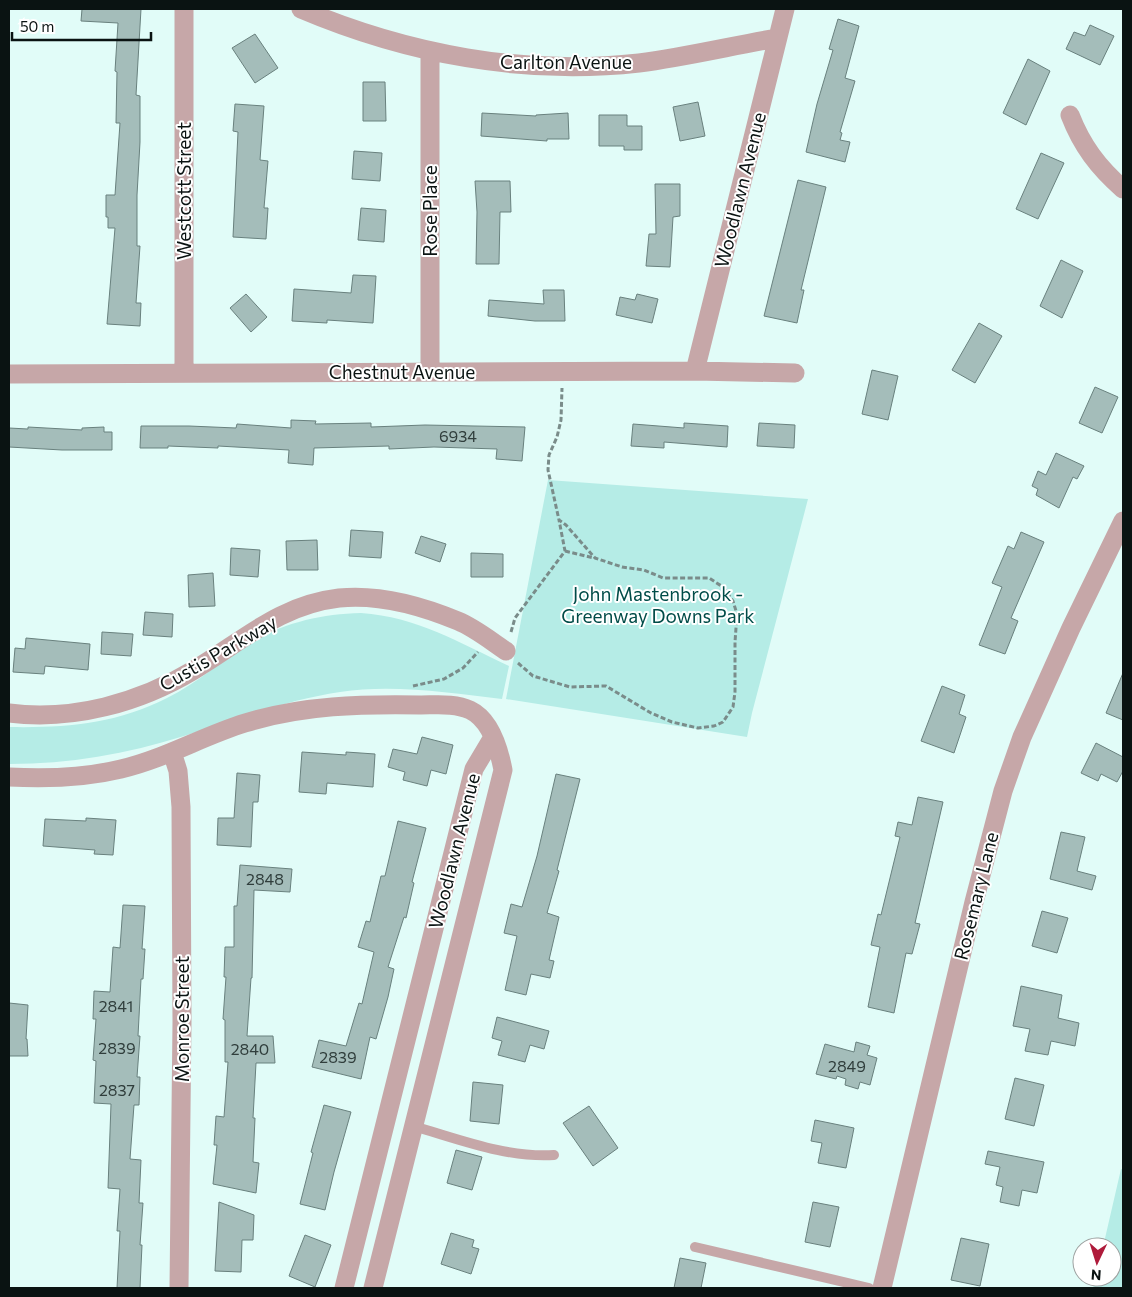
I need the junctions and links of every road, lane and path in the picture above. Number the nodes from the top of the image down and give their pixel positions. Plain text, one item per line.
1 (184, 9) edge
2 (301, 9) edge
3 (785, 9) edge
4 (777, 38) junction
5 (430, 51) junction
6 (1070, 115) dead end
7 (1123, 189) edge
8 (695, 371) junction
9 (430, 372) junction
10 (563, 372) junction
11 (184, 373) junction
12 (795, 373) dead end
13 (9, 374) edge
14 (558, 520) junction
15 (1123, 521) edge
16 (565, 551) junction
17 (595, 558) junction
18 (506, 651) junction
19 (463, 668) dead end
20 (444, 679) dead end
21 (9, 713) edge
22 (492, 737) junction
23 (172, 752) junction
24 (9, 777) edge
25 (414, 1126) junction
26 (554, 1156) dead end
27 (369, 1187) junction
28 (396, 1194) junction
29 (695, 1247) dead end
30 (179, 1288) edge
31 (344, 1288) edge
32 (372, 1288) edge
33 (864, 1288) edge
34 (882, 1288) edge

1 - 11 street, Westcott Street
2 - 5 street, Carlton Avenue
3 - 4 street, Woodlawn Avenue
4 - 5 street, Carlton Avenue
4 - 8 street, Woodlawn Avenue
5 - 9 street, Rose Place
6 - 7 street
8 - 10 street, Chestnut Avenue
8 - 12 street, Chestnut Avenue
9 - 10 street, Chestnut Avenue
9 - 11 street, Chestnut Avenue
10 - 14 path
11 - 13 street, Chestnut Avenue
14 - 16 path
14 - 17 path
15 - 34 street, Rosemary Lane
16 - 17 path
16 - 18 path
17 - 18 path
18 - 21 street, Custis Parkway
19 - 20 path
22 - 23 street
22 - 25 street, Woodlawn Avenue
22 - 27 street, Woodlawn Avenue
23 - 24 street
23 - 30 street, Monroe Street
25 - 26 lane
25 - 28 street, Woodlawn Avenue
27 - 28 street
27 - 31 street, Woodlawn Avenue
28 - 32 street, Woodlawn Avenue
29 - 33 lane

